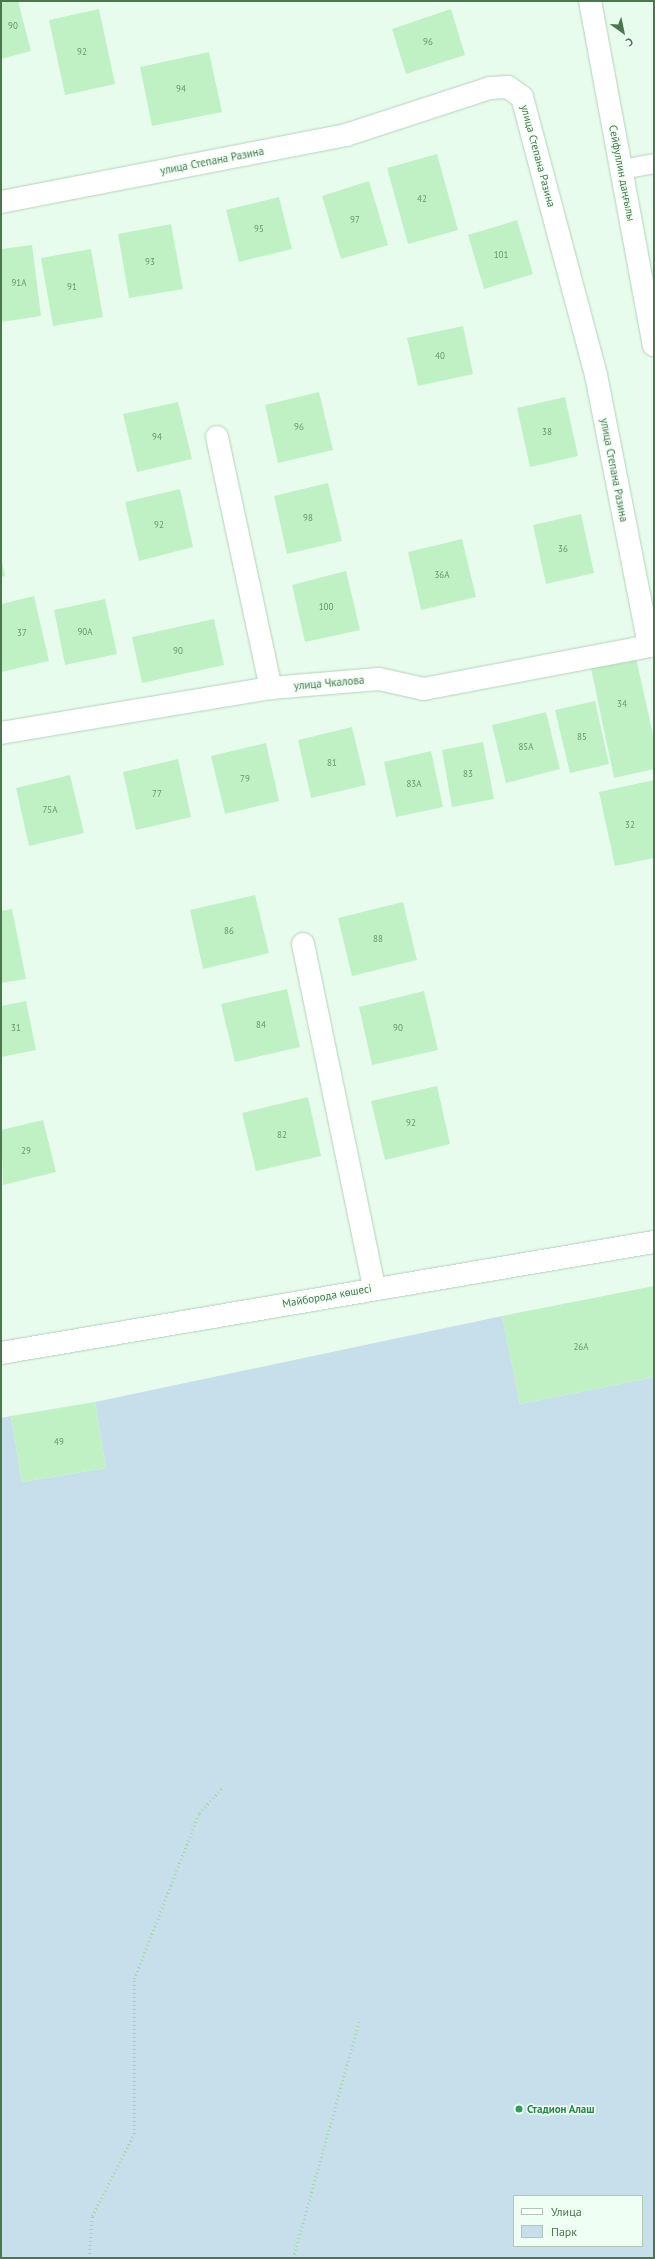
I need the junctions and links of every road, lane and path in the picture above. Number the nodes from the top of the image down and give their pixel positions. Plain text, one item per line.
1 (590, 1) edge
2 (654, 163) edge
3 (621, 169) junction
4 (1, 202) edge
5 (652, 321) edge
6 (654, 345) edge
7 (217, 437) dead end
8 (651, 645) edge
9 (271, 688) junction
10 (1, 733) edge
11 (303, 944) dead end
12 (654, 1242) edge
13 (374, 1288) junction
14 (1, 1353) edge
15 (223, 1787) dead end
16 (359, 2022) dead end
17 (90, 2258) edge
18 (293, 2258) edge

1 - 3 street, Сейфуллин даңғылы
2 - 3 lane
3 - 5 street, Сейфуллин даңғылы
4 - 8 street, улица Степана Разина
5 - 6 street, Сейфуллин даңғылы
7 - 9 street
8 - 9 street, улица Чкалова
9 - 10 street, улица Чкалова
11 - 13 street
12 - 13 street, Майборода көшесі
13 - 14 street, Майборода көшесі
15 - 17 path
16 - 18 path

